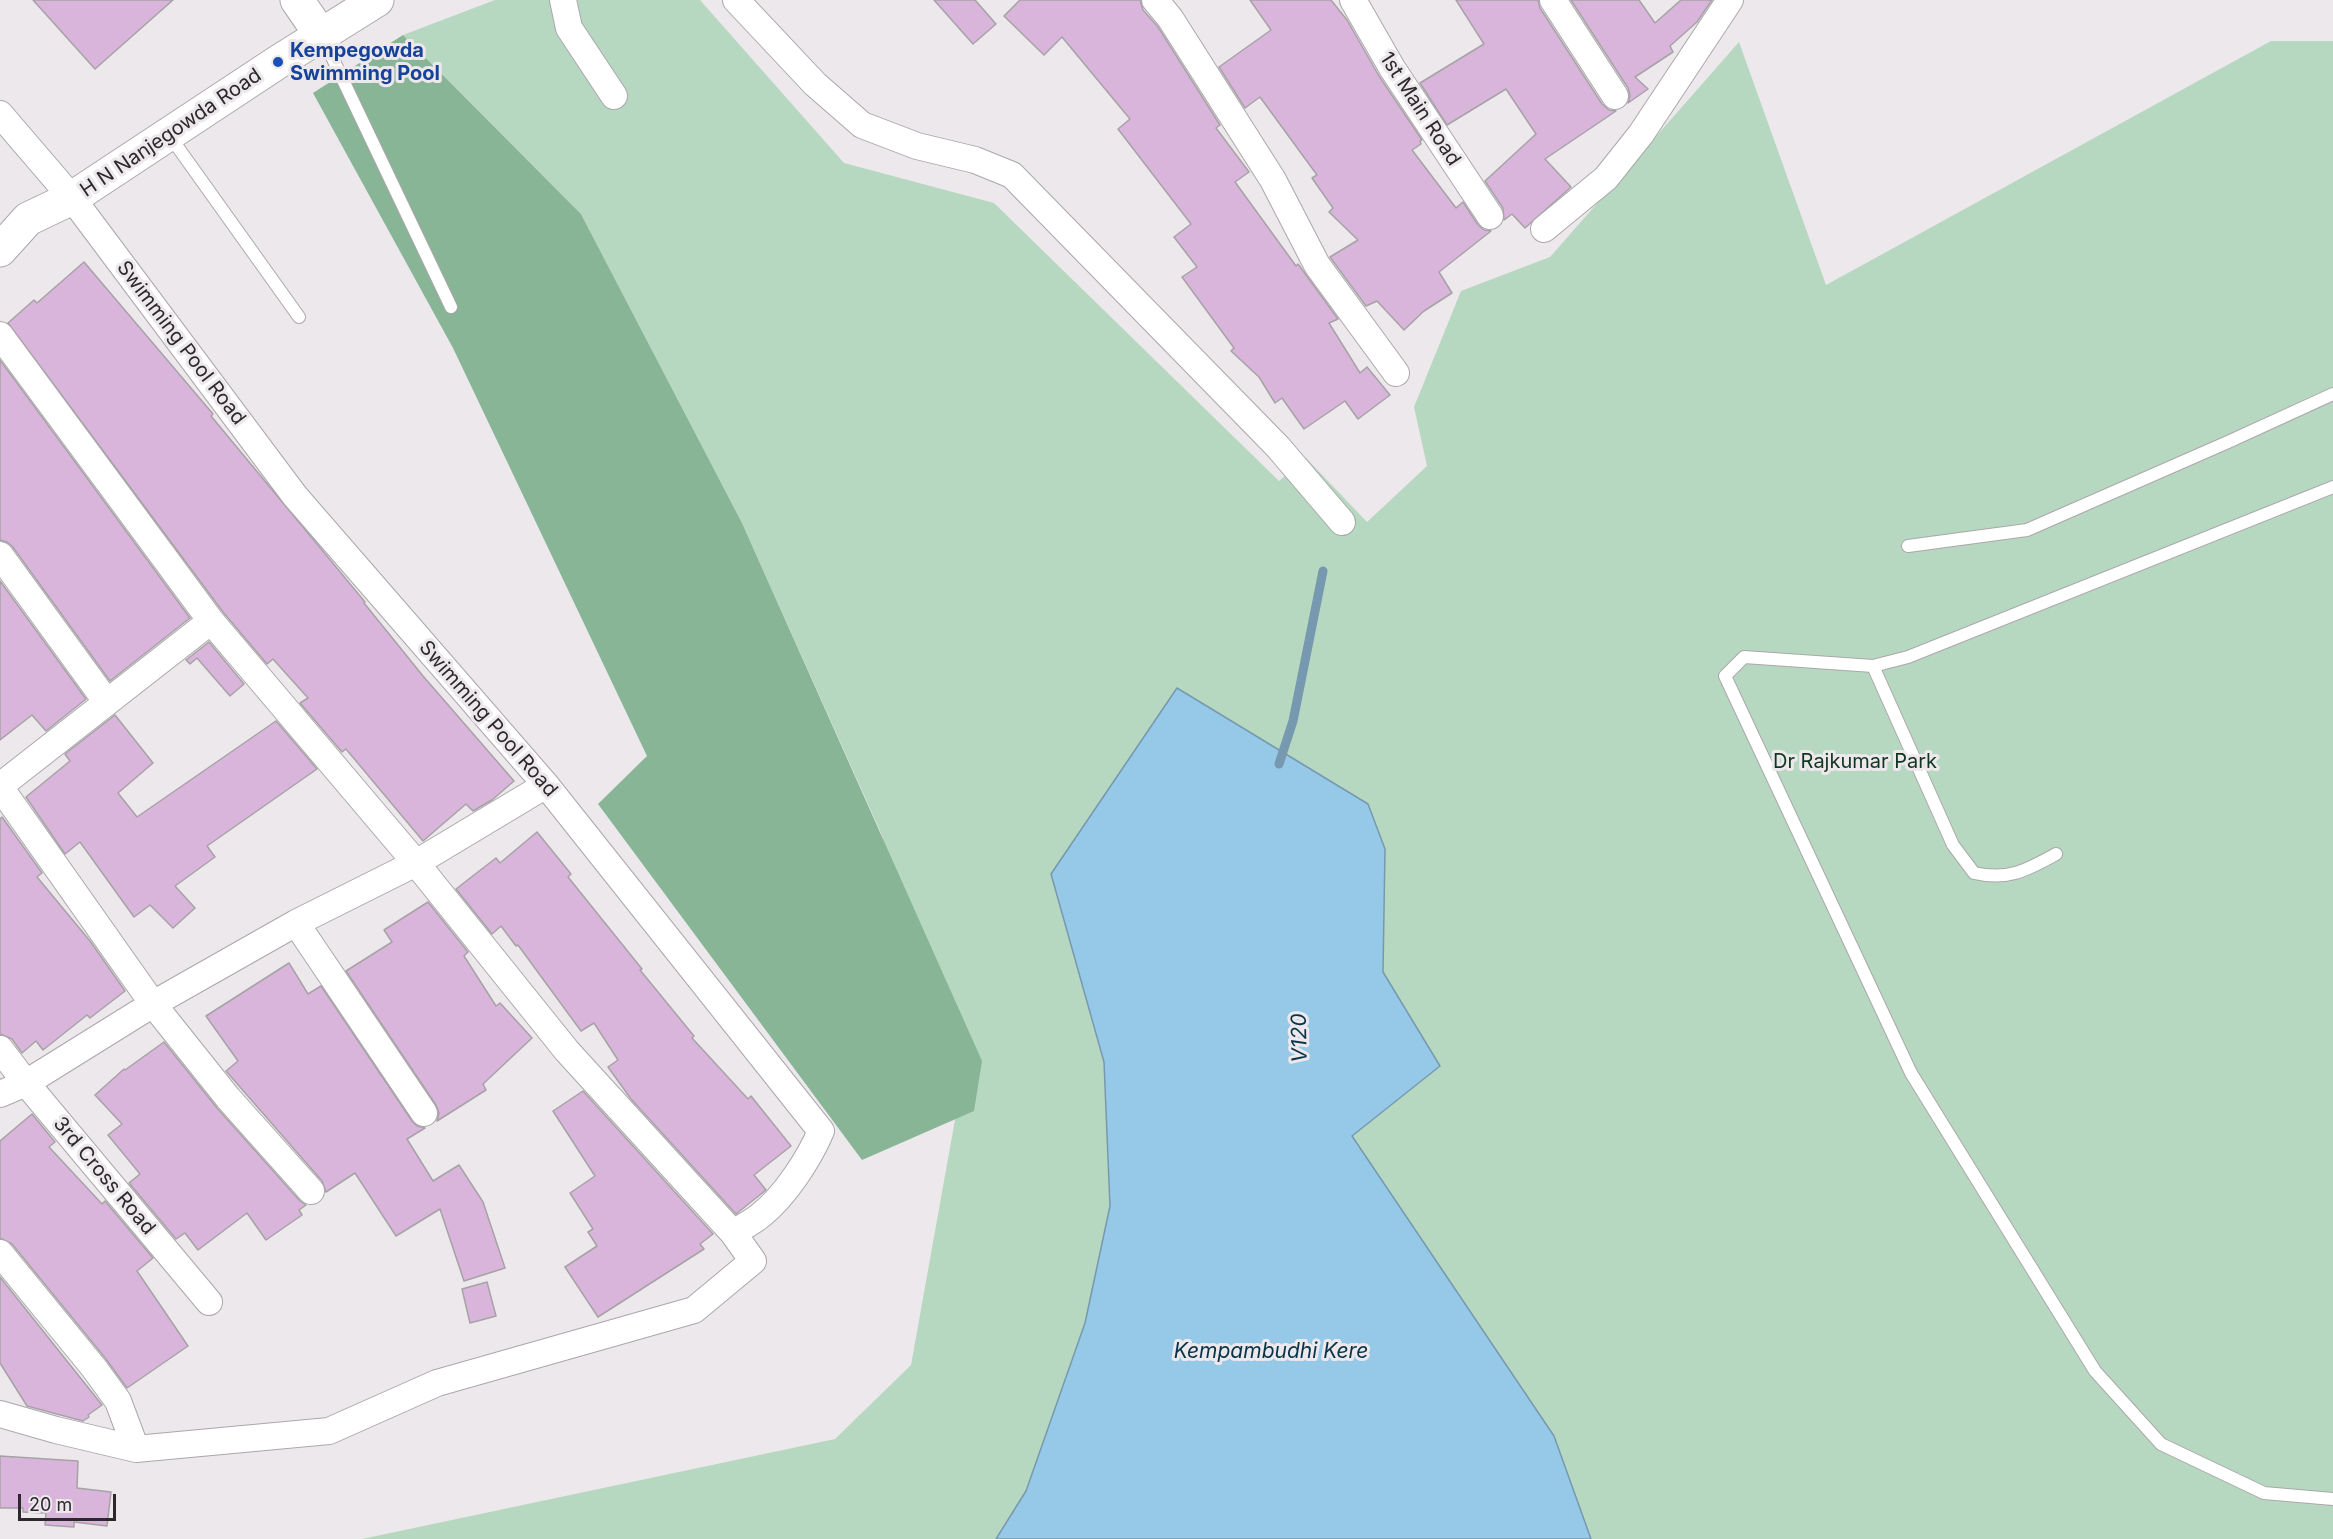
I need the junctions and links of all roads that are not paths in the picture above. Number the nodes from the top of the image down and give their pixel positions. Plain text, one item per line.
1 (297, 0) edge
2 (377, 0) edge
3 (563, 0) edge
4 (736, 0) edge
5 (1155, 0) edge
6 (1353, 0) edge
7 (1552, 0) edge
8 (1730, 0) edge
9 (321, 35) junction
10 (614, 96) dead end
11 (1615, 96) dead end
12 (0, 114) edge
13 (169, 134) junction
14 (72, 198) junction
15 (1490, 216) dead end
16 (1544, 229) dead end
17 (0, 250) edge
18 (451, 307) dead end
19 (299, 317) dead end
20 (0, 336) edge
21 (1396, 373) dead end
22 (2333, 394) edge
23 (2333, 487) edge
24 (1342, 522) dead end
25 (1908, 546) dead end
26 (0, 555) edge
27 (211, 621) junction
28 (1873, 666) junction
29 (106, 701) junction
30 (546, 785) junction
31 (0, 786) edge
32 (2056, 854) dead end
33 (416, 863) junction
34 (296, 923) junction
35 (153, 1004) junction
36 (0, 1049) edge
37 (26, 1083) junction
38 (0, 1094) edge
39 (424, 1113) dead end
40 (310, 1191) dead end
41 (733, 1233) junction
42 (0, 1253) edge
43 (209, 1302) dead end
44 (0, 1414) edge
45 (136, 1449) junction
46 (2333, 1499) edge

1 - 9 street
2 - 9 street, H N Nanjegowda Road
3 - 10 street
4 - 24 street
5 - 21 street
6 - 15 street, 1st Main Road
7 - 11 street
8 - 16 street
9 - 13 street, H N Nanjegowda Road
9 - 18 lane
12 - 14 street, Swimming Pool Road
13 - 14 street, H N Nanjegowda Road
13 - 19 lane
14 - 17 street, H N Nanjegowda Road
14 - 30 street, Swimming Pool Road
20 - 27 street
22 - 25 lane
23 - 28 lane
26 - 29 street
27 - 29 street
27 - 33 street
28 - 32 lane
28 - 46 lane
29 - 31 street
30 - 33 street
30 - 41 street, Swimming Pool Road
31 - 35 street
33 - 34 street
33 - 41 street
34 - 35 street
34 - 39 street
35 - 37 street
35 - 40 street
36 - 37 street, 3rd Cross Road
37 - 38 street
37 - 43 street, 3rd Cross Road
41 - 45 street
42 - 45 street
44 - 45 street

